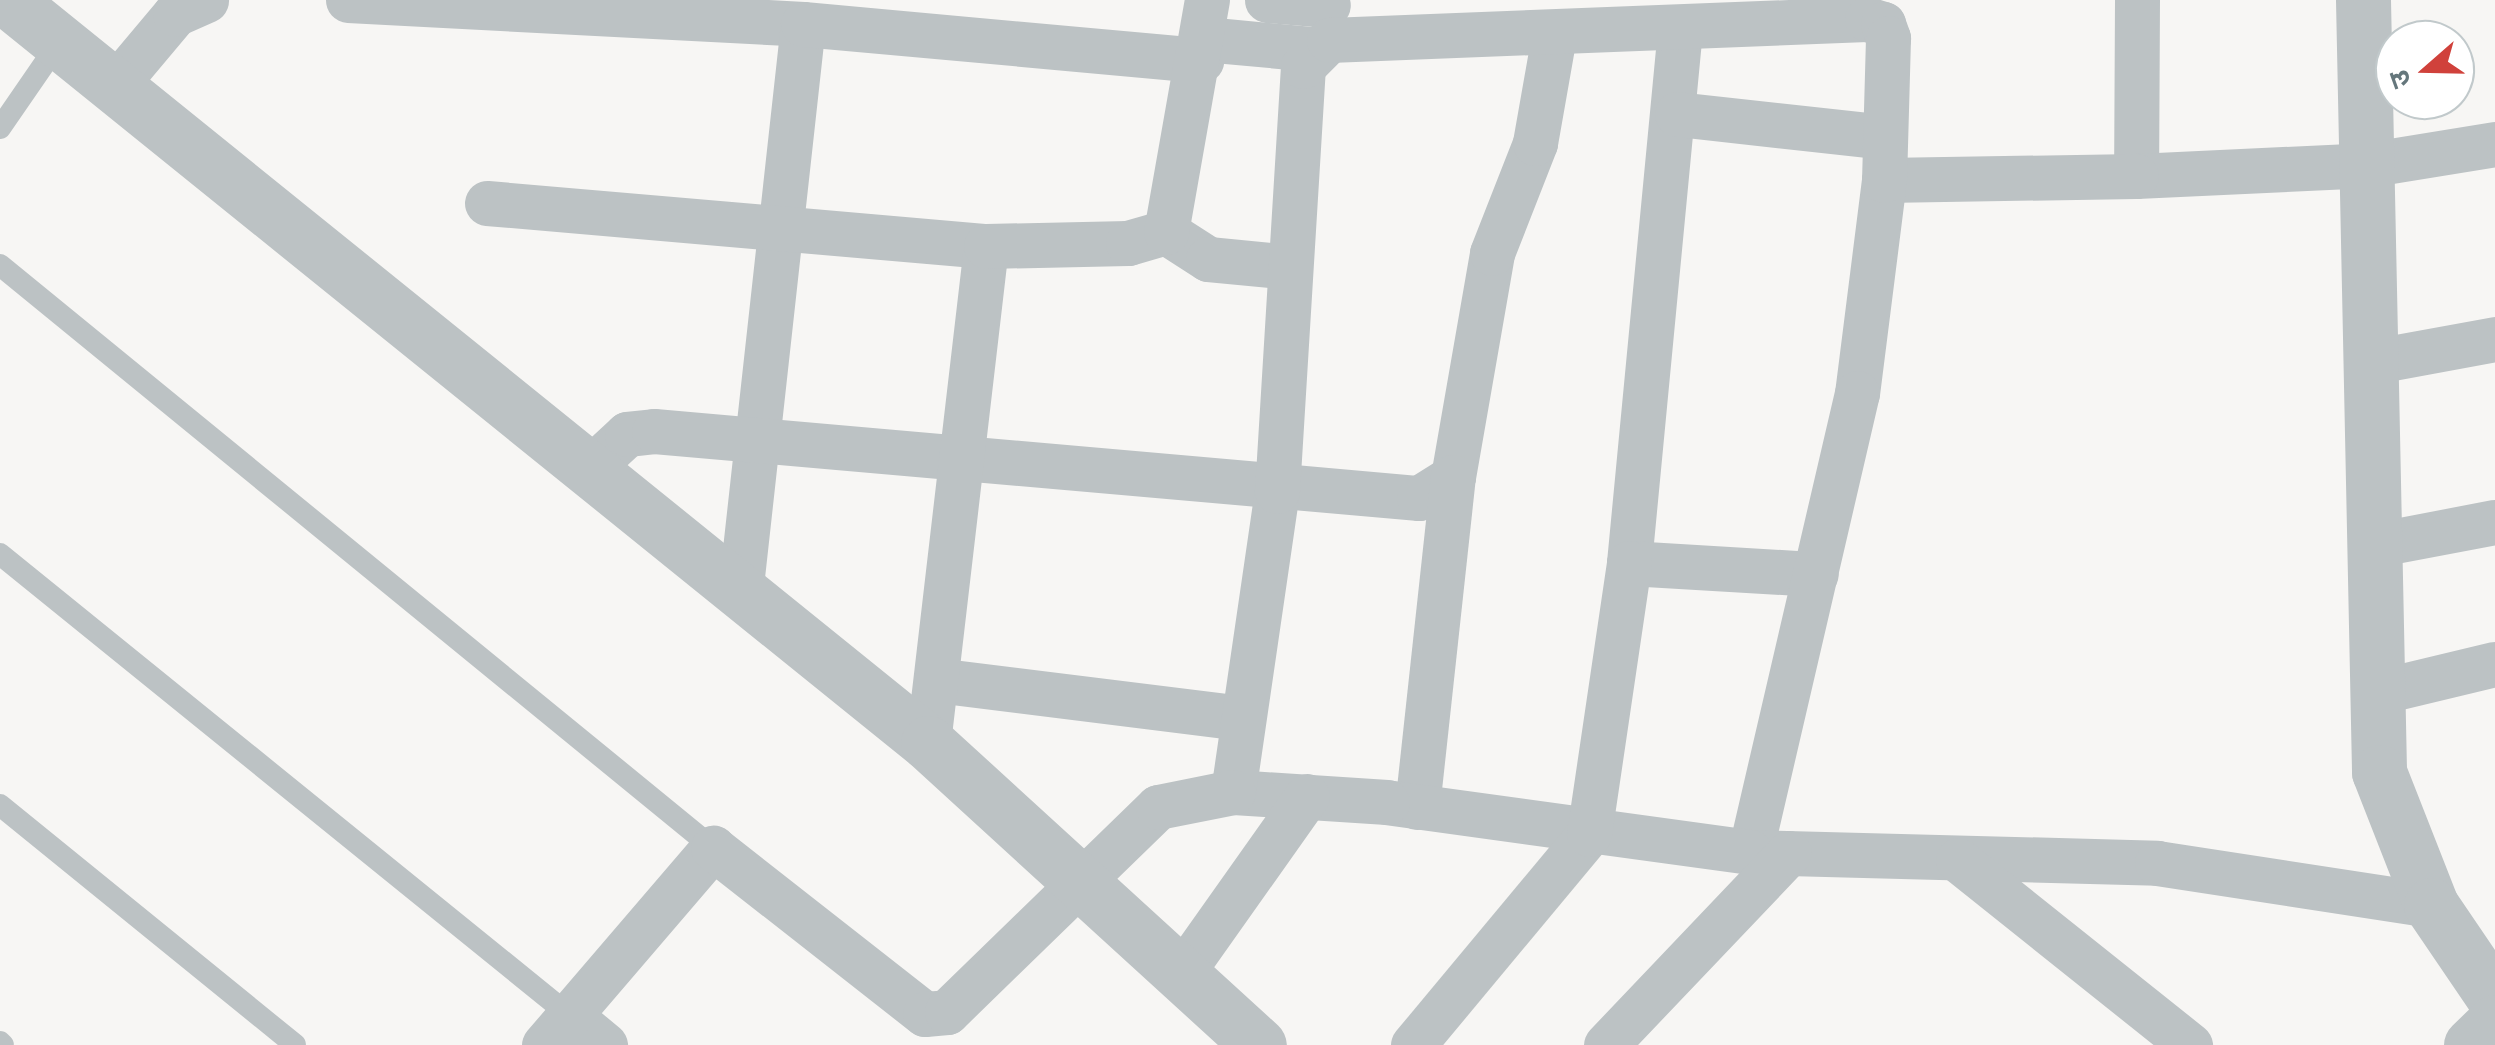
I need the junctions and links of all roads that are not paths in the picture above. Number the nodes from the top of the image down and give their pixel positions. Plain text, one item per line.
1 (8, 0) edge
2 (202, 0) edge
3 (348, 0) edge
4 (1267, 0) edge
5 (2137, 0) edge
6 (2363, 0) edge
7 (1328, 5) dead end
8 (804, 24) junction
9 (1680, 29) junction
10 (1204, 33) edge
11 (1554, 35) junction
12 (58, 44) junction
13 (1311, 49) junction
14 (112, 89) junction
15 (1677, 114) junction
16 (0, 128) edge
17 (2495, 144) edge
18 (1884, 159) junction
19 (2366, 165) junction
20 (2136, 176) junction
21 (487, 203) dead end
22 (784, 222) junction
23 (1166, 232) junction
24 (986, 246) junction
25 (0, 264) edge
26 (1290, 267) junction
27 (2495, 339) edge
28 (2370, 362) junction
29 (760, 438) junction
30 (963, 459) junction
31 (586, 472) junction
32 (1453, 477) junction
33 (1277, 491) junction
34 (2495, 522) edge
35 (2374, 545) junction
36 (0, 554) edge
37 (1628, 564) junction
38 (1816, 574) junction
39 (740, 595) junction
40 (2495, 664) edge
41 (936, 680) junction
42 (2378, 692) junction
43 (1241, 718) junction
44 (928, 743) junction
45 (1232, 792) junction
46 (1307, 796) junction
47 (0, 804) edge
48 (1417, 807) junction
49 (1589, 834) junction
50 (713, 848) junction
51 (1769, 852) junction
52 (1958, 860) junction
53 (1078, 886) junction
54 (2431, 904) junction
55 (1181, 974) junction
56 (2495, 999) edge
57 (2495, 1022) edge
58 (948, 1028) edge
59 (557, 1030) edge
60 (294, 1045) edge
61 (605, 1045) edge
62 (1259, 1045) edge
63 (1413, 1045) edge
64 (1606, 1045) edge
65 (2190, 1045) edge
66 (2471, 1045) edge

1 - 12 street
2 - 14 street
3 - 8 street
4 - 7 street
5 - 20 street
6 - 19 street
8 - 10 street
8 - 22 street
9 - 11 street
9 - 15 street
9 - 18 street
10 - 13 street
10 - 23 street
11 - 13 street
11 - 32 street
12 - 14 street
12 - 16 lane
13 - 26 street
14 - 31 street
15 - 18 street
15 - 37 street
17 - 19 street
18 - 20 street
18 - 38 street
19 - 20 street
19 - 28 street
21 - 22 street
22 - 24 street
22 - 29 street
23 - 24 street
23 - 26 street
24 - 30 street
25 - 50 lane
26 - 33 street
27 - 28 street
28 - 35 street
29 - 30 street
29 - 31 street
29 - 39 street
30 - 33 street
30 - 41 street
31 - 39 street
32 - 33 street
32 - 48 street
33 - 43 street
34 - 35 street
35 - 42 street
36 - 59 lane
37 - 38 street
37 - 49 street
38 - 51 street
39 - 44 street
40 - 42 street
41 - 43 street
41 - 44 street
42 - 54 street
43 - 45 street
44 - 53 street
45 - 46 street
45 - 53 street
46 - 48 street
46 - 55 street
47 - 60 lane
48 - 49 street
49 - 51 street
49 - 63 street
50 - 58 street
50 - 59 street
51 - 52 street
51 - 64 street
52 - 54 street
52 - 65 street
53 - 55 street
53 - 58 street
54 - 56 street
55 - 62 street
57 - 66 street
59 - 61 street

